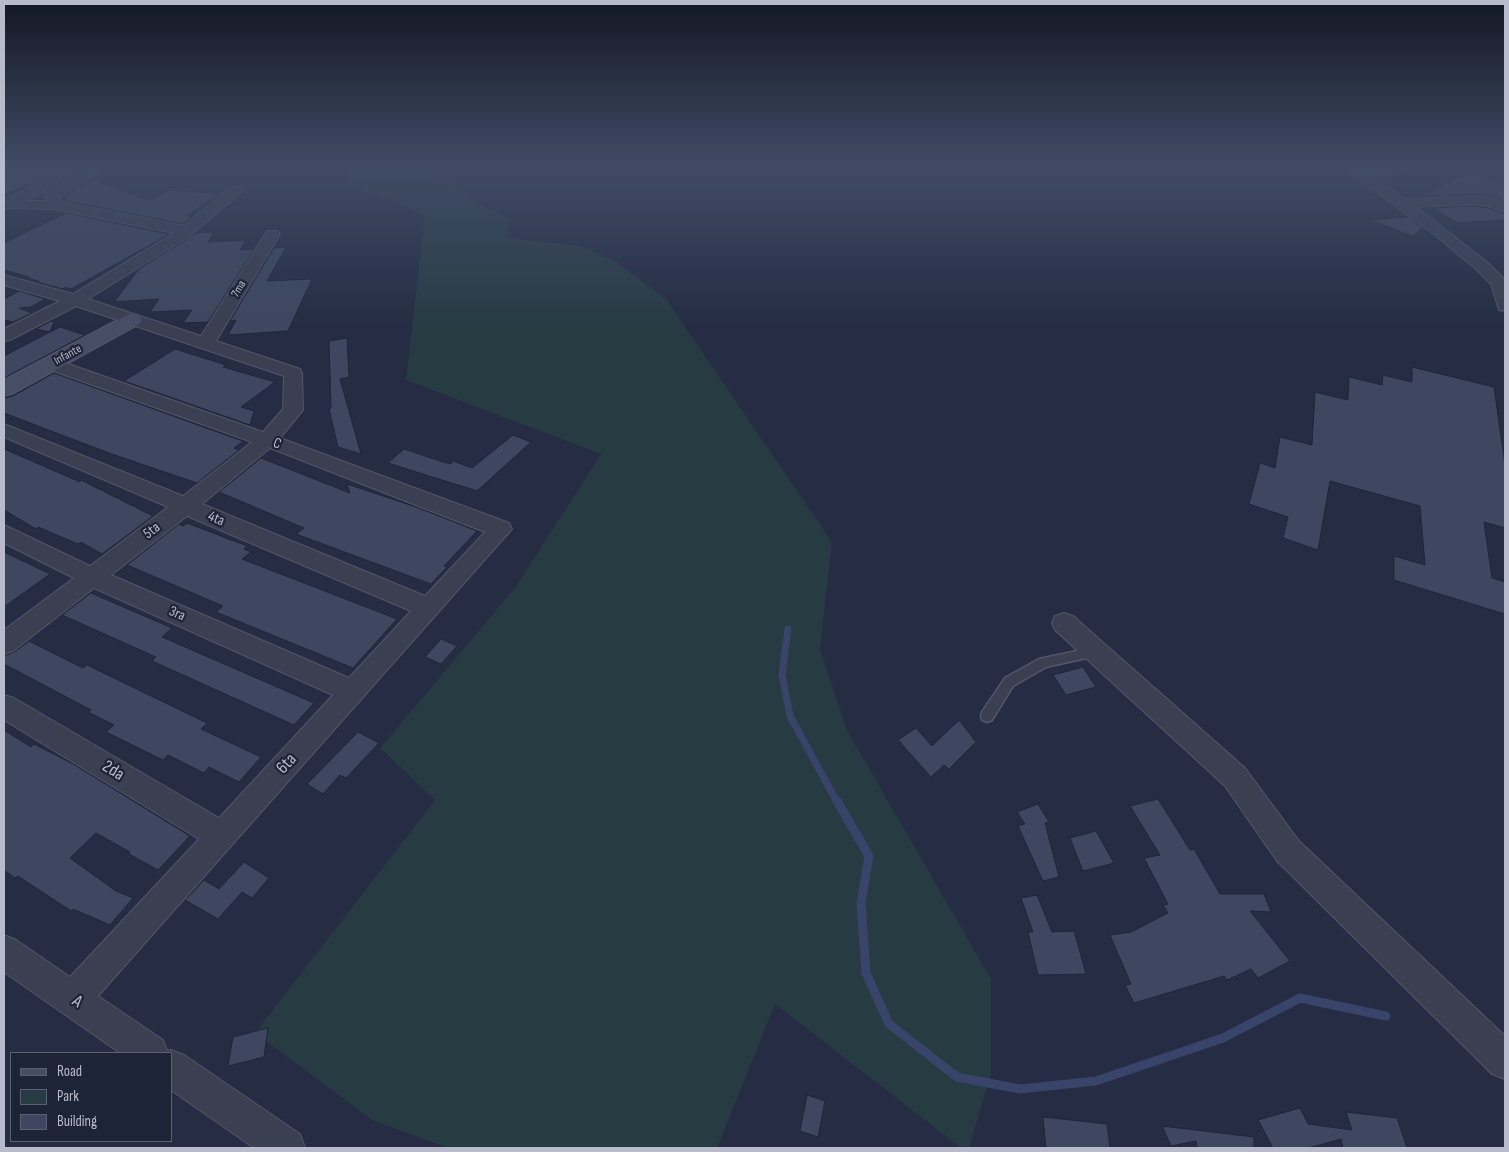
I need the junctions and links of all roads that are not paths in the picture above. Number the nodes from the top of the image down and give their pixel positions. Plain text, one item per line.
1 (135, 221) edge
2 (199, 221) edge
3 (1425, 221) edge
4 (187, 231) junction
5 (272, 234) dead end
6 (4, 280) edge
7 (1502, 284) edge
8 (75, 300) junction
9 (1505, 306) edge
10 (132, 320) junction
11 (4, 336) edge
12 (206, 343) junction
13 (51, 364) junction
14 (4, 389) edge
15 (4, 430) edge
16 (267, 440) junction
17 (185, 506) junction
18 (501, 528) joint
19 (4, 533) edge
20 (92, 576) junction
21 (429, 608) junction
22 (1064, 623) dead end
23 (4, 644) edge
24 (1096, 652) junction
25 (353, 692) junction
26 (4, 706) edge
27 (986, 716) dead end
28 (222, 836) junction
29 (4, 952) edge
30 (73, 999) junction
31 (149, 1052) edge
32 (1505, 1061) edge
33 (172, 1069) edge
34 (286, 1148) edge

1 - 4 street
2 - 4 street
3 - 7 street
4 - 8 street
5 - 12 street, 7ma
6 - 8 street
7 - 9 street
8 - 10 street
8 - 11 street
10 - 12 street
10 - 13 street, Infante
12 - 16 street, 5ta
13 - 14 street, Infante
13 - 16 street, C
15 - 17 street, 4ta
16 - 17 street, 5ta
16 - 18 street, C
17 - 20 street, 5ta
17 - 21 street, 4ta
18 - 21 street, 6ta
19 - 20 street, 3ra
20 - 23 street, 5ta
20 - 25 street, 3ra
21 - 25 street, 6ta
22 - 24 street
24 - 27 lane
24 - 32 street
25 - 28 street, 6ta
26 - 28 street, 2da
28 - 30 street, 6ta
29 - 30 street, A
30 - 31 street, A
33 - 34 street

